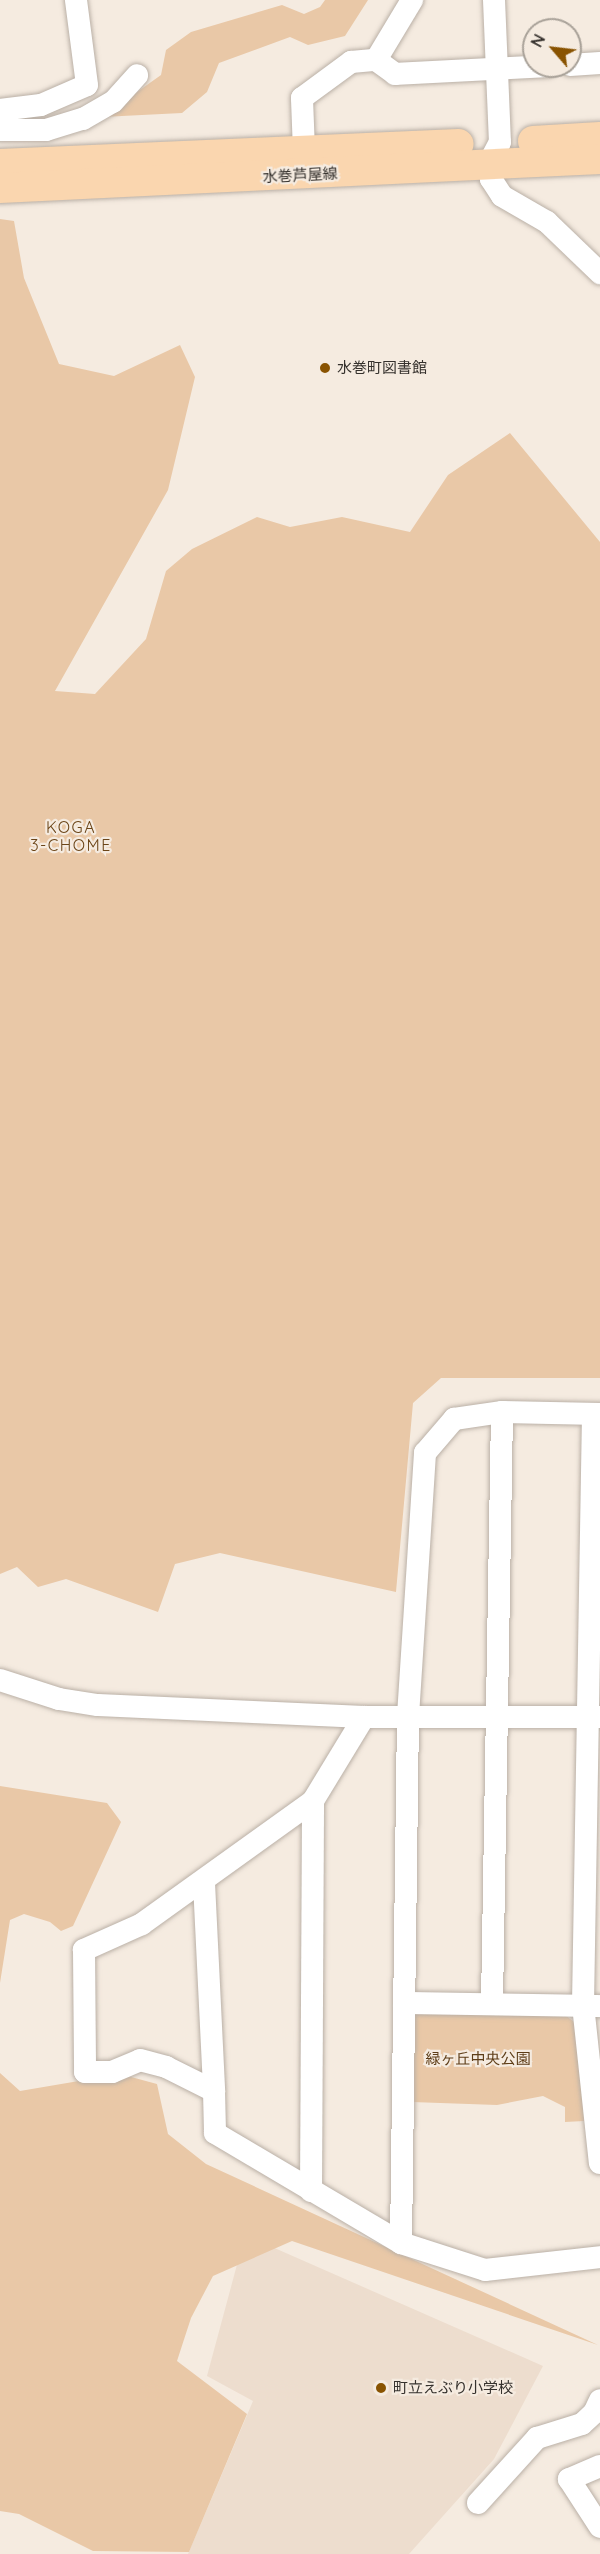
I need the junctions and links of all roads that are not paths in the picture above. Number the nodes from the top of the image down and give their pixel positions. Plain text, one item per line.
1 (76, 0) edge
2 (412, 0) edge
3 (494, 0) edge
4 (375, 60) junction
5 (600, 63) edge
6 (582, 64) edge
7 (522, 67) edge
8 (495, 69) junction
9 (136, 75) dead end
10 (0, 110) edge
11 (0, 130) edge
12 (303, 151) junction
13 (495, 152) junction
14 (595, 158) edge
15 (0, 164) edge
16 (0, 188) edge
17 (600, 273) edge
18 (502, 1412) junction
19 (597, 1414) edge
20 (0, 1680) edge
21 (408, 1716) junction
22 (594, 1717) edge
23 (364, 1718) junction
24 (497, 1718) junction
25 (312, 1801) junction
26 (204, 1883) junction
27 (492, 2003) junction
28 (404, 2004) junction
29 (592, 2006) edge
30 (214, 2091) junction
31 (600, 2163) edge
32 (311, 2192) junction
33 (400, 2242) junction
34 (600, 2257) edge
35 (600, 2400) edge
36 (600, 2466) edge
37 (478, 2503) dead end
38 (600, 2527) edge

1 - 10 street
2 - 4 street
3 - 8 street
4 - 8 street
4 - 12 street
5 - 6 street
7 - 8 street
8 - 13 street
9 - 11 street
12 - 13 main road, 水巻芦屋線
12 - 15 main road, 水巻芦屋線
13 - 14 main road, 水巻芦屋線
13 - 16 main road, 水巻芦屋線
13 - 17 street
18 - 19 street
18 - 21 street
18 - 24 street
19 - 22 street
20 - 23 street
21 - 23 street
21 - 24 street
21 - 28 street
22 - 24 street
22 - 29 street
23 - 25 street
24 - 27 street
25 - 26 street
25 - 32 street
26 - 30 street
26 - 30 street
27 - 28 street
27 - 29 street
28 - 33 street
29 - 31 street
30 - 32 street
32 - 33 street
33 - 34 street
35 - 37 street
36 - 38 street

